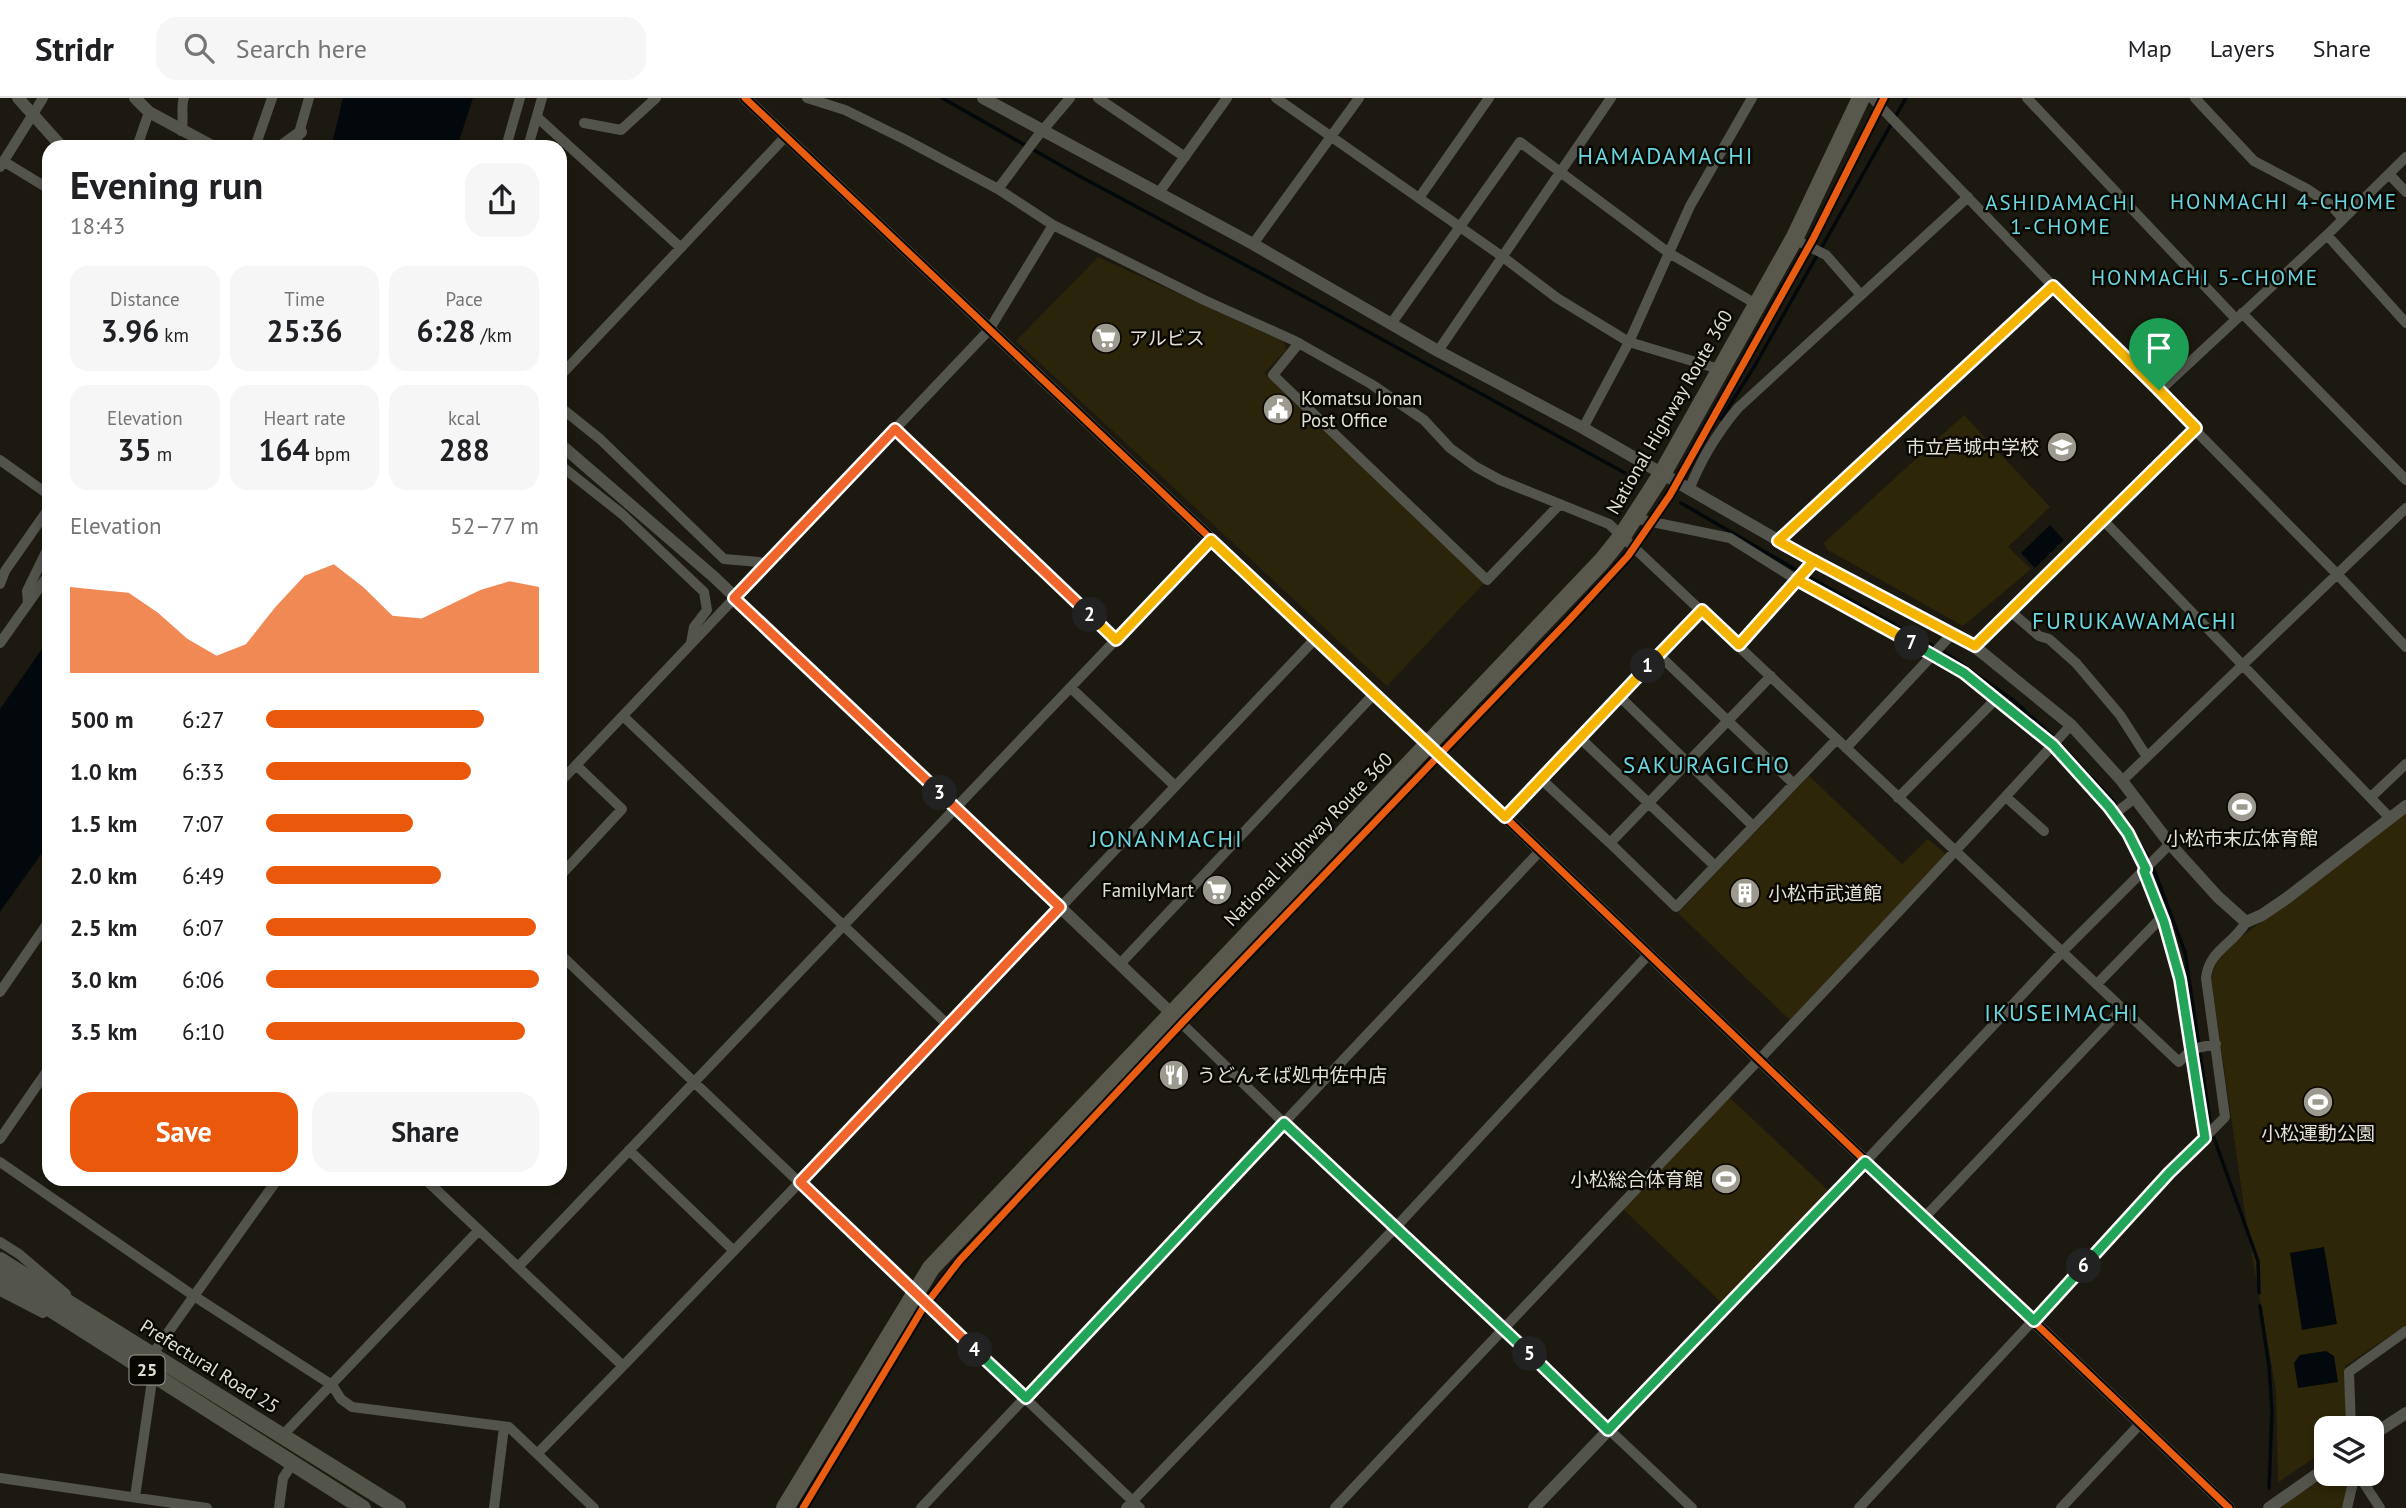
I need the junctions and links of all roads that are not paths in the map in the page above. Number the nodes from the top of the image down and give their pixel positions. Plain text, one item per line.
1 (18, 98) edge
2 (43, 98) edge
3 (135, 98) edge
4 (184, 98) edge
5 (272, 98) edge
6 (309, 98) edge
7 (520, 98) edge
8 (542, 98) edge
9 (656, 98) edge
10 (745, 98) edge
11 (807, 98) edge
12 (983, 98) edge
13 (1070, 98) edge
14 (1098, 98) edge
15 (1227, 98) edge
16 (1276, 98) edge
17 (1359, 98) edge
18 (1489, 98) edge
19 (1611, 98) edge
20 (1752, 98) edge
21 (1861, 98) edge
22 (1872, 98) edge
23 (2027, 98) edge
24 (2195, 98) edge
25 (149, 112) junction
26 (33, 115) junction
27 (537, 117) junction
28 (584, 123) dead end
29 (181, 131) junction
30 (301, 132) junction
31 (1040, 134) junction
32 (786, 136) junction
33 (1332, 136) junction
34 (56, 140) edge
35 (139, 140) edge
36 (200, 140) edge
37 (257, 140) edge
38 (290, 140) edge
39 (298, 140) edge
40 (508, 140) edge
41 (530, 140) edge
42 (562, 140) edge
43 (567, 144) edge
44 (1185, 157) junction
45 (2406, 157) edge
46 (2, 164) edge
47 (1559, 171) junction
48 (2389, 174) junction
49 (42, 185) edge
50 (998, 189) junction
51 (2406, 192) edge
52 (1158, 194) junction
53 (1968, 197) junction
54 (1419, 198) junction
55 (2342, 218) junction
56 (1053, 225) junction
57 (1459, 226) junction
58 (2327, 235) junction
59 (1794, 239) junction
60 (1253, 244) junction
61 (681, 247) junction
62 (1669, 253) junction
63 (1503, 257) junction
64 (2053, 286) junction
65 (1861, 295) junction
66 (1756, 304) junction
67 (2239, 316) junction
68 (2406, 323) edge
69 (1391, 324) junction
70 (989, 330) junction
71 (1629, 342) junction
72 (1299, 343) junction
73 (1438, 351) junction
74 (567, 369) edge
75 (1719, 369) junction
76 (2159, 390) junction
77 (567, 413) edge
78 (1583, 428) junction
79 (2196, 428) junction
80 (895, 429) junction
81 (567, 449) edge
82 (0, 460) edge
83 (567, 471) edge
84 (1662, 474) junction
85 (2406, 480) edge
86 (42, 490) edge
87 (1689, 490) junction
88 (1560, 503) junction
89 (2406, 508) edge
90 (42, 518) edge
91 (1633, 518) junction
92 (2103, 520) junction
93 (1622, 536) junction
94 (1211, 540) junction
95 (1778, 541) junction
96 (42, 560) edge
97 (1814, 561) junction
98 (765, 566) junction
99 (2337, 573) junction
100 (1797, 580) junction
101 (0, 584) edge
102 (42, 584) edge
103 (734, 598) junction
104 (28, 603) junction
105 (1702, 610) junction
106 (2010, 611) junction
107 (1952, 634) junction
108 (1315, 639) junction
109 (1116, 640) junction
110 (0, 643) edge
111 (691, 643) junction
112 (1739, 645) junction
113 (1975, 646) junction
114 (2406, 647) edge
115 (1659, 654) junction
116 (1933, 655) junction
117 (2244, 664) junction
118 (1771, 676) junction
119 (1070, 688) junction
120 (1373, 695) junction
121 (1619, 696) junction
122 (1997, 698) junction
123 (623, 716) junction
124 (1728, 721) junction
125 (2071, 725) junction
126 (1580, 738) junction
127 (1836, 740) junction
128 (1427, 745) junction
129 (2053, 745) junction
130 (1846, 748) junction
131 (2147, 757) junction
132 (1689, 762) junction
133 (2406, 764) edge
134 (576, 765) junction
135 (567, 773) edge
136 (1541, 779) junction
137 (2122, 781) junction
138 (1794, 784) junction
139 (1175, 786) junction
140 (1898, 797) junction
141 (2006, 797) junction
142 (2371, 797) junction
143 (2130, 802) junction
144 (1648, 803) junction
145 (2406, 806) edge
146 (956, 809) junction
147 (2114, 814) junction
148 (1505, 817) junction
149 (2390, 818) junction
150 (1753, 826) junction
151 (2044, 831) dead end
152 (1610, 844) junction
153 (2171, 844) junction
154 (1957, 850) junction
155 (1540, 851) junction
156 (1715, 866) junction
157 (567, 868) edge
158 (2145, 870) junction
159 (1060, 907) junction
160 (2162, 917) junction
161 (2246, 922) junction
162 (844, 926) junction
163 (42, 931) edge
164 (2063, 951) junction
165 (1648, 955) junction
166 (567, 961) edge
167 (1120, 964) junction
168 (2097, 984) junction
169 (0, 992) edge
170 (2123, 1008) junction
171 (1171, 1013) junction
172 (948, 1025) junction
173 (2211, 1045) junction
174 (2193, 1049) junction
175 (1758, 1059) junction
176 (42, 1078) edge
177 (694, 1082) junction
178 (1284, 1123) junction
179 (2205, 1138) junction
180 (0, 1139) edge
181 (629, 1150) junction
182 (0, 1162) edge
183 (1865, 1162) junction
184 (800, 1182) junction
185 (273, 1186) edge
186 (432, 1186) edge
187 (1924, 1218) junction
188 (1396, 1227) junction
189 (479, 1230) junction
190 (0, 1242) edge
191 (734, 1251) junction
192 (0, 1261) edge
193 (518, 1267) junction
194 (0, 1277) edge
195 (0, 1291) edge
196 (915, 1292) junction
197 (194, 1296) junction
198 (2034, 1321) junction
199 (92, 1327) junction
200 (1503, 1328) junction
201 (2406, 1331) edge
202 (152, 1355) junction
203 (623, 1366) junction
204 (153, 1374) junction
205 (332, 1385) junction
206 (1026, 1398) junction
207 (2406, 1413) edge
208 (2351, 1416) edge
209 (2140, 1424) junction
210 (505, 1427) junction
211 (2384, 1427) edge
212 (1608, 1430) junction
213 (283, 1435) junction
214 (537, 1454) junction
215 (292, 1464) junction
216 (2314, 1476) edge
217 (0, 1478) edge
218 (2353, 1486) edge
219 (2364, 1486) edge
220 (135, 1497) junction
221 (1133, 1506) edge
222 (207, 1508) edge
223 (279, 1508) edge
224 (363, 1508) edge
225 (398, 1508) edge
226 (494, 1508) edge
227 (594, 1508) edge
228 (785, 1508) edge
229 (922, 1508) edge
230 (1335, 1508) edge
231 (1534, 1508) edge
232 (1692, 1508) edge
233 (1858, 1508) edge
234 (2061, 1508) edge
235 (2229, 1508) edge
236 (2269, 1508) edge
237 (2347, 1508) edge
238 (2380, 1508) edge

1 - 26 street
2 - 26 street
3 - 25 street
4 - 29 street
5 - 37 street
6 - 30 street
7 - 40 street
8 - 27 street
9 - 28 street
10 - 32 street
11 - 50 street
12 - 31 street
13 - 31 street
14 - 44 street
15 - 44 street
16 - 33 street
17 - 33 street
18 - 54 street
19 - 47 street
20 - 62 street
21 - 59 highway, National Highway Route 360
22 - 53 street
23 - 67 street
24 - 55 street
25 - 29 street
25 - 35 street
26 - 34 street
26 - 46 street
27 - 41 street
27 - 42 street
29 - 36 street
30 - 38 street
30 - 39 street
31 - 50 street
31 - 52 street
32 - 61 street
32 - 70 street
33 - 54 street
33 - 60 street
43 - 61 street
44 - 52 street
45 - 48 street
46 - 49 street
47 - 57 street
47 - 62 street
47 - 63 street
48 - 51 street
48 - 55 street
50 - 56 street
52 - 60 street
53 - 64 street
53 - 65 street
54 - 57 street
55 - 58 street
56 - 70 street
56 - 72 street
57 - 63 street
57 - 69 street
58 - 67 street
58 - 68 street
59 - 65 street
59 - 66 highway, National Highway Route 360
60 - 69 street
61 - 74 street
62 - 66 street
62 - 71 street
63 - 71 street
63 - 73 street
64 - 76 street
64 - 95 street
65 - 87 street
66 - 75 highway, National Highway Route 360
67 - 76 street
67 - 85 street
69 - 73 street
70 - 80 street
70 - 94 street
71 - 75 street
71 - 78 street
72 - 88 street
72 - 88 street
73 - 78 street
75 - 84 highway, National Highway Route 360
76 - 79 street
77 - 98 street
78 - 84 street
79 - 92 street
79 - 99 street
80 - 98 street
80 - 109 street
81 - 103 street
82 - 86 street
83 - 111 street
84 - 87 street
84 - 91 highway, National Highway Route 360
87 - 95 street
88 - 93 street
89 - 99 street
90 - 101 street
91 - 93 highway, National Highway Route 360
91 - 100 street
92 - 106 street
92 - 117 street
93 - 105 street
93 - 128 highway, National Highway Route 360
94 - 108 street
94 - 109 street
95 - 97 street
96 - 104 street
97 - 100 street
97 - 107 street
98 - 103 street
99 - 114 street
99 - 117 street
100 - 112 street
100 - 116 street
102 - 104 street
103 - 111 street
103 - 146 street
104 - 110 street
105 - 112 street
105 - 115 street
106 - 113 street
106 - 131 street
107 - 113 street
107 - 116 street
108 - 120 street
108 - 139 street
109 - 119 street
111 - 123 street
112 - 118 street
113 - 125 street
115 - 121 street
115 - 124 street
116 - 122 street
116 - 130 street
117 - 131 street
117 - 142 street
118 - 124 street
118 - 127 street
119 - 139 street
119 - 146 street
120 - 128 street
120 - 167 street
121 - 126 street
121 - 132 street
122 - 129 street
122 - 140 street
123 - 134 street
123 - 162 street
124 - 132 street
124 - 138 street
125 - 129 street
125 - 137 street
126 - 136 street
126 - 144 street
127 - 130 street
127 - 138 street
128 - 148 street
128 - 171 highway, National Highway Route 360
129 - 141 street
129 - 147 street
130 - 140 street
131 - 137 street
132 - 144 street
132 - 150 street
133 - 142 street
134 - 135 street
134 - 157 street
136 - 148 street
136 - 152 street
137 - 143 street
138 - 150 street
139 - 159 street
140 - 154 street
141 - 151 street
141 - 154 street
142 - 149 street
143 - 147 street
143 - 153 street
144 - 152 street
144 - 156 street
145 - 149 street
146 - 159 street
146 - 162 street
147 - 158 street
148 - 155 street
149 - 161 street
150 - 156 street
152 - 156 street
153 - 158 street
153 - 161 street
154 - 164 street
154 - 175 street
155 - 165 street
155 - 178 street
158 - 160 street
158 - 164 street
159 - 167 street
159 - 172 street
160 - 168 street
160 - 174 street
161 - 173 street
162 - 172 street
162 - 177 street
163 - 169 street
164 - 168 street
164 - 183 street
165 - 175 street
165 - 188 street
166 - 177 street
167 - 171 street
168 - 170 street
170 - 174 street
170 - 187 street
171 - 178 street
171 - 196 highway, National Highway Route 360
172 - 184 street
173 - 174 street
173 - 179 street
174 - 179 street
175 - 183 street
175 - 200 street
176 - 180 street
177 - 181 street
177 - 184 street
178 - 188 street
178 - 206 street
179 - 198 street
181 - 191 street
181 - 193 street
182 - 197 street
183 - 187 street
183 - 212 street
184 - 191 street
184 - 196 street
185 - 197 street
186 - 189 street
187 - 198 street
188 - 200 street
188 - 221 street
189 - 193 street
189 - 205 street
190 - 199 street
191 - 203 street
192 - 199 main road, Prefectural Road 25 / 25
193 - 203 street
194 - 199 main road, Prefectural Road 25 / 25
195 - 199 street
196 - 206 street
196 - 228 highway, National Highway Route 360
197 - 202 street
197 - 205 street
198 - 209 street
198 - 233 street
199 - 202 main road, Prefectural Road 25 / 25
199 - 204 main road, Prefectural Road 25 / 25
200 - 212 street
200 - 230 street
201 - 208 street
202 - 213 main road, Prefectural Road 25 / 25
203 - 214 street
204 - 215 main road, Prefectural Road 25 / 25
204 - 220 street
205 - 210 street
205 - 213 street
206 - 221 street
206 - 229 street
207 - 211 street
209 - 234 street
209 - 235 street
210 - 214 street
210 - 226 street
212 - 231 street
212 - 232 street
213 - 225 main road, Prefectural Road 25 / 25
214 - 227 street
215 - 223 street
215 - 224 main road, Prefectural Road 25 / 25
216 - 236 street
217 - 220 street
218 - 237 street
219 - 238 street
220 - 222 street

